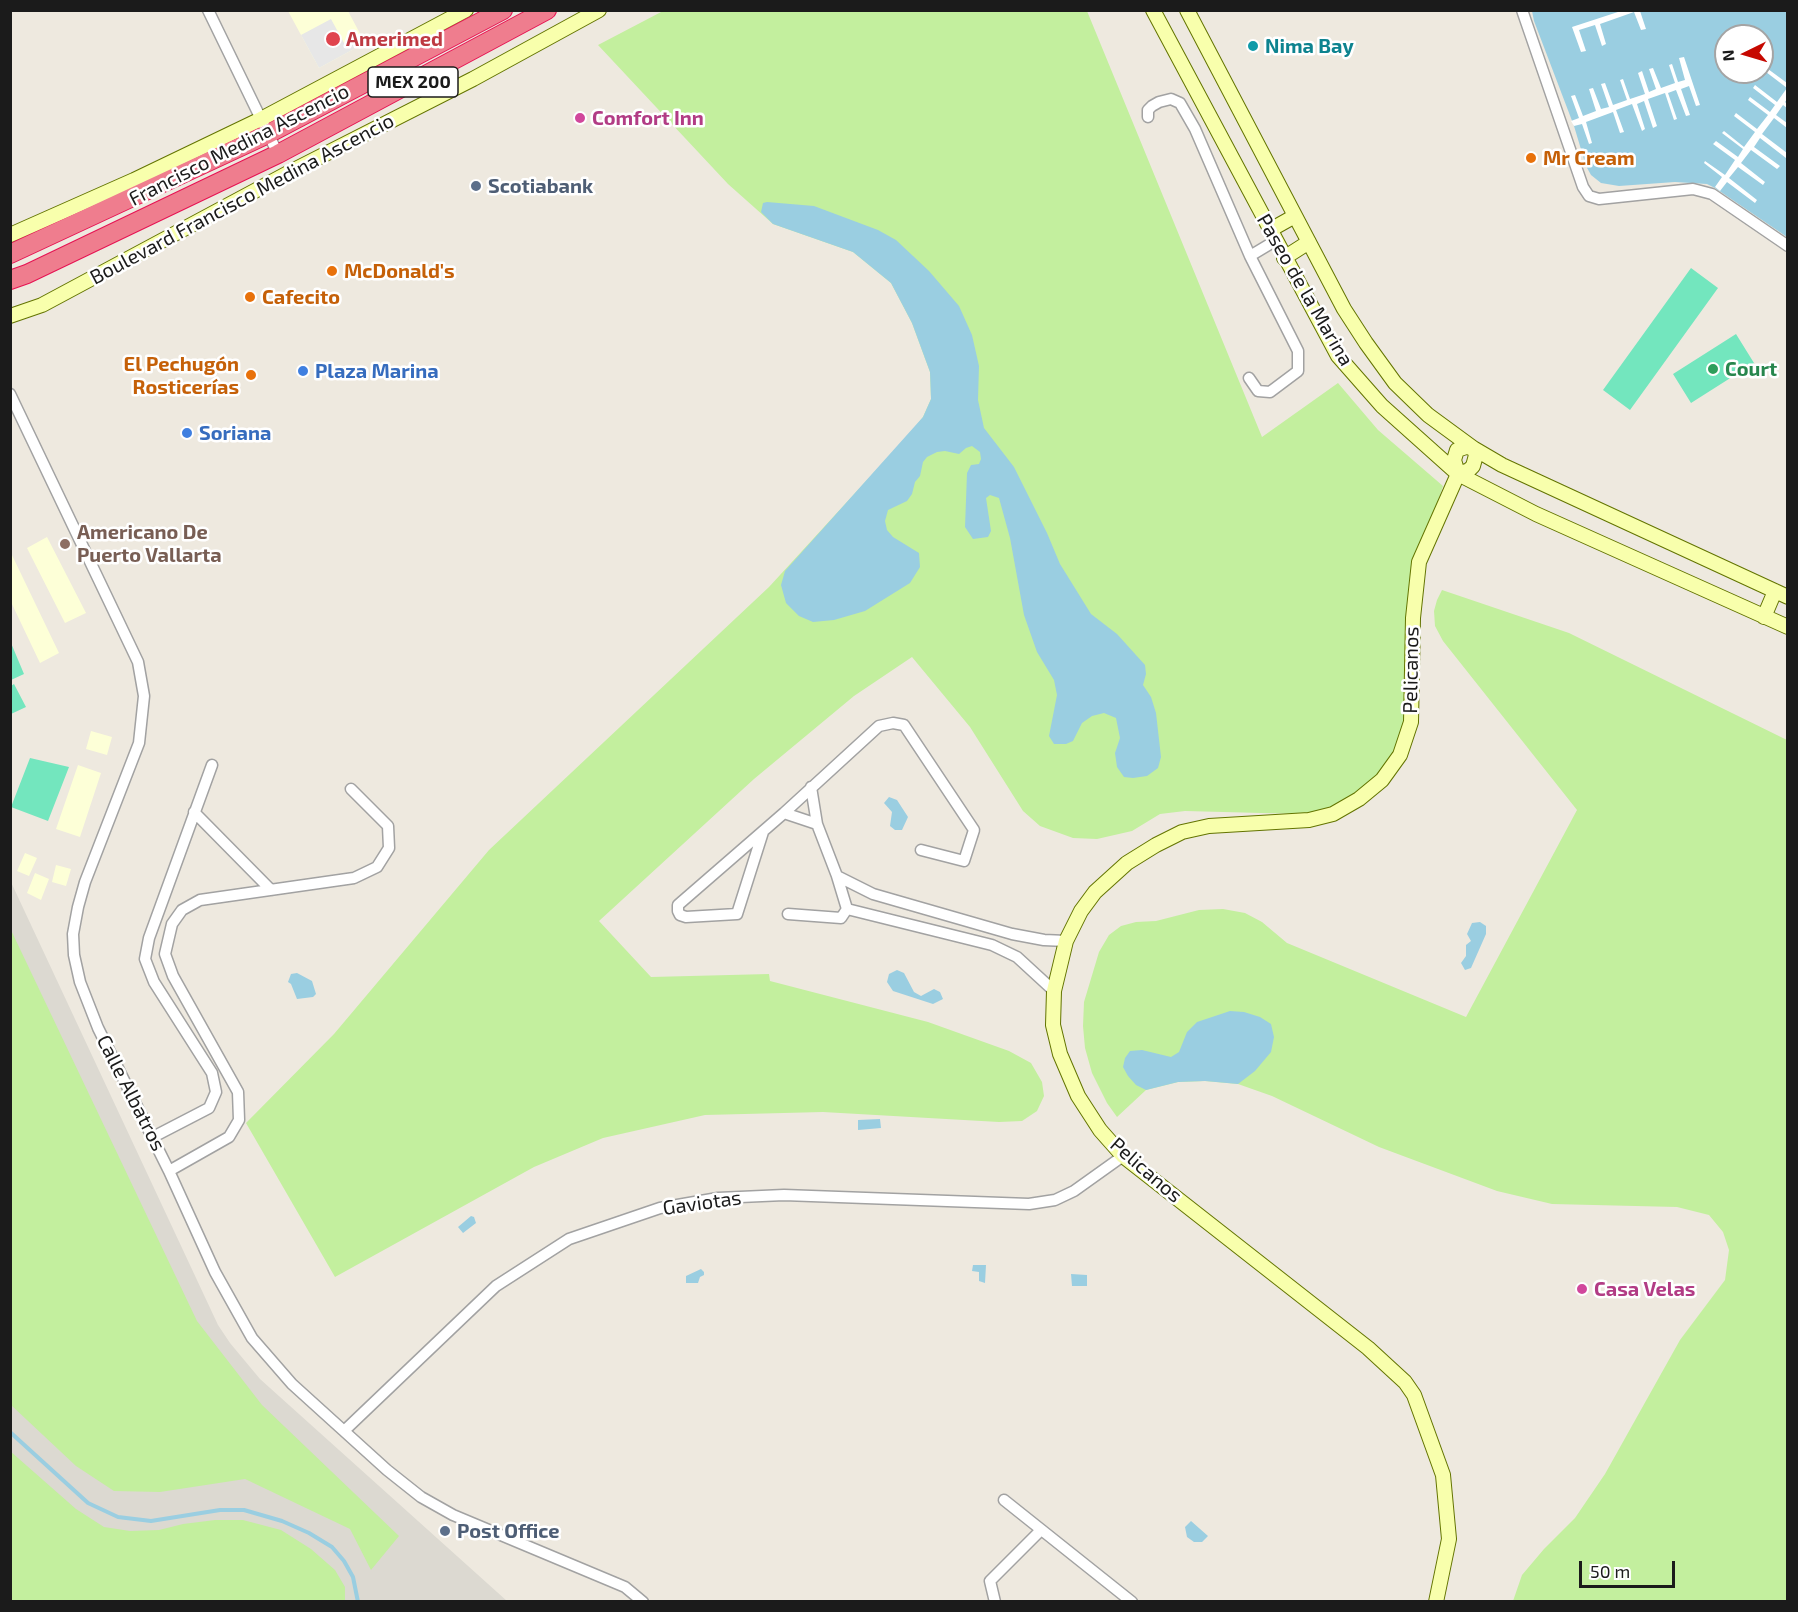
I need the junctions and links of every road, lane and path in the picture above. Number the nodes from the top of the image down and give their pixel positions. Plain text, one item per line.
1 (208, 10) edge
2 (466, 10) edge
3 (503, 10) edge
4 (548, 10) edge
5 (599, 10) edge
6 (1153, 10) edge
7 (1187, 10) edge
8 (1522, 10) edge
9 (1148, 117) dead end
10 (264, 127) junction
11 (278, 154) junction
12 (1295, 216) junction
13 (10, 235) edge
14 (1273, 236) junction
15 (1309, 242) junction
16 (1788, 246) edge
17 (10, 254) edge
18 (1250, 256) junction
19 (1284, 258) junction
20 (10, 280) edge
21 (10, 316) edge
22 (1249, 378) dead end
23 (10, 394) edge
24 (1473, 448) junction
25 (1458, 474) junction
26 (1781, 594) edge
27 (1764, 616) junction
28 (1788, 627) edge
29 (212, 765) dead end
30 (811, 787) junction
31 (351, 789) dead end
32 (194, 812) junction
33 (784, 813) junction
34 (817, 824) junction
35 (763, 832) junction
36 (921, 850) dead end
37 (837, 876) junction
38 (271, 890) junction
39 (873, 894) junction
40 (847, 909) junction
41 (788, 914) dead end
42 (866, 914) junction
43 (157, 916) junction
44 (172, 924) junction
45 (1024, 936) junction
46 (1066, 941) junction
47 (1017, 957) junction
48 (172, 976) junction
49 (154, 982) junction
50 (1054, 991) junction
51 (231, 1079) junction
52 (214, 1083) junction
53 (153, 1137) junction
54 (1123, 1156) junction
55 (169, 1171) junction
56 (344, 1431) junction
57 (1004, 1500) dead end
58 (1041, 1530) junction
59 (643, 1602) edge
60 (995, 1602) edge
61 (1132, 1602) edge
62 (1436, 1602) edge

1 - 10 street
2 - 10 street, Francisco Medina Ascencio
3 - 10 highway, Francisco Medina Ascencio / MEX 200
4 - 11 highway, Francisco Medina Ascencio / MEX 200
5 - 21 street, Boulevard Francisco Medina Ascencio
6 - 14 street, Paseo de la Marina
7 - 12 street, Paseo de la Marina
8 - 16 street
9 - 18 street
10 - 11 street
10 - 13 street, Francisco Medina Ascencio
10 - 17 highway, Francisco Medina Ascencio / MEX 200
11 - 20 highway, Francisco Medina Ascencio / MEX 200
12 - 14 street
12 - 15 street, Paseo de la Marina
14 - 18 street
14 - 19 street, Paseo de la Marina
15 - 19 street
15 - 24 street, Paseo de la Marina
18 - 22 street
19 - 25 street, Paseo de la Marina
23 - 53 street, Calle Albatros
24 - 25 street, Pelicanos
24 - 26 street, Paseo de la Marina
25 - 27 street, Paseo de la Marina
25 - 46 street, Pelicanos
26 - 27 street
27 - 28 street, Paseo de la Marina
29 - 32 street
30 - 33 street
30 - 34 street
30 - 36 street
31 - 38 street
32 - 38 street
32 - 43 street
33 - 34 street
33 - 35 street
34 - 37 street
35 - 35 street
37 - 39 street
37 - 40 street
38 - 44 street
39 - 42 street
39 - 45 street
40 - 41 street
40 - 42 street
42 - 47 street
43 - 44 street
43 - 49 street
44 - 48 street
45 - 46 street
45 - 47 street
46 - 50 street, Pelicanos
47 - 50 street
48 - 49 street
48 - 51 street
49 - 52 street
50 - 54 street, Pelicanos
51 - 52 street
51 - 55 street
52 - 53 street
53 - 55 street, Calle Albatros
54 - 56 street, Gaviotas
54 - 62 street, Pelicanos
55 - 56 street, Calle Albatros
56 - 59 street, Calle Albatros
57 - 58 street
58 - 60 street
58 - 61 street

